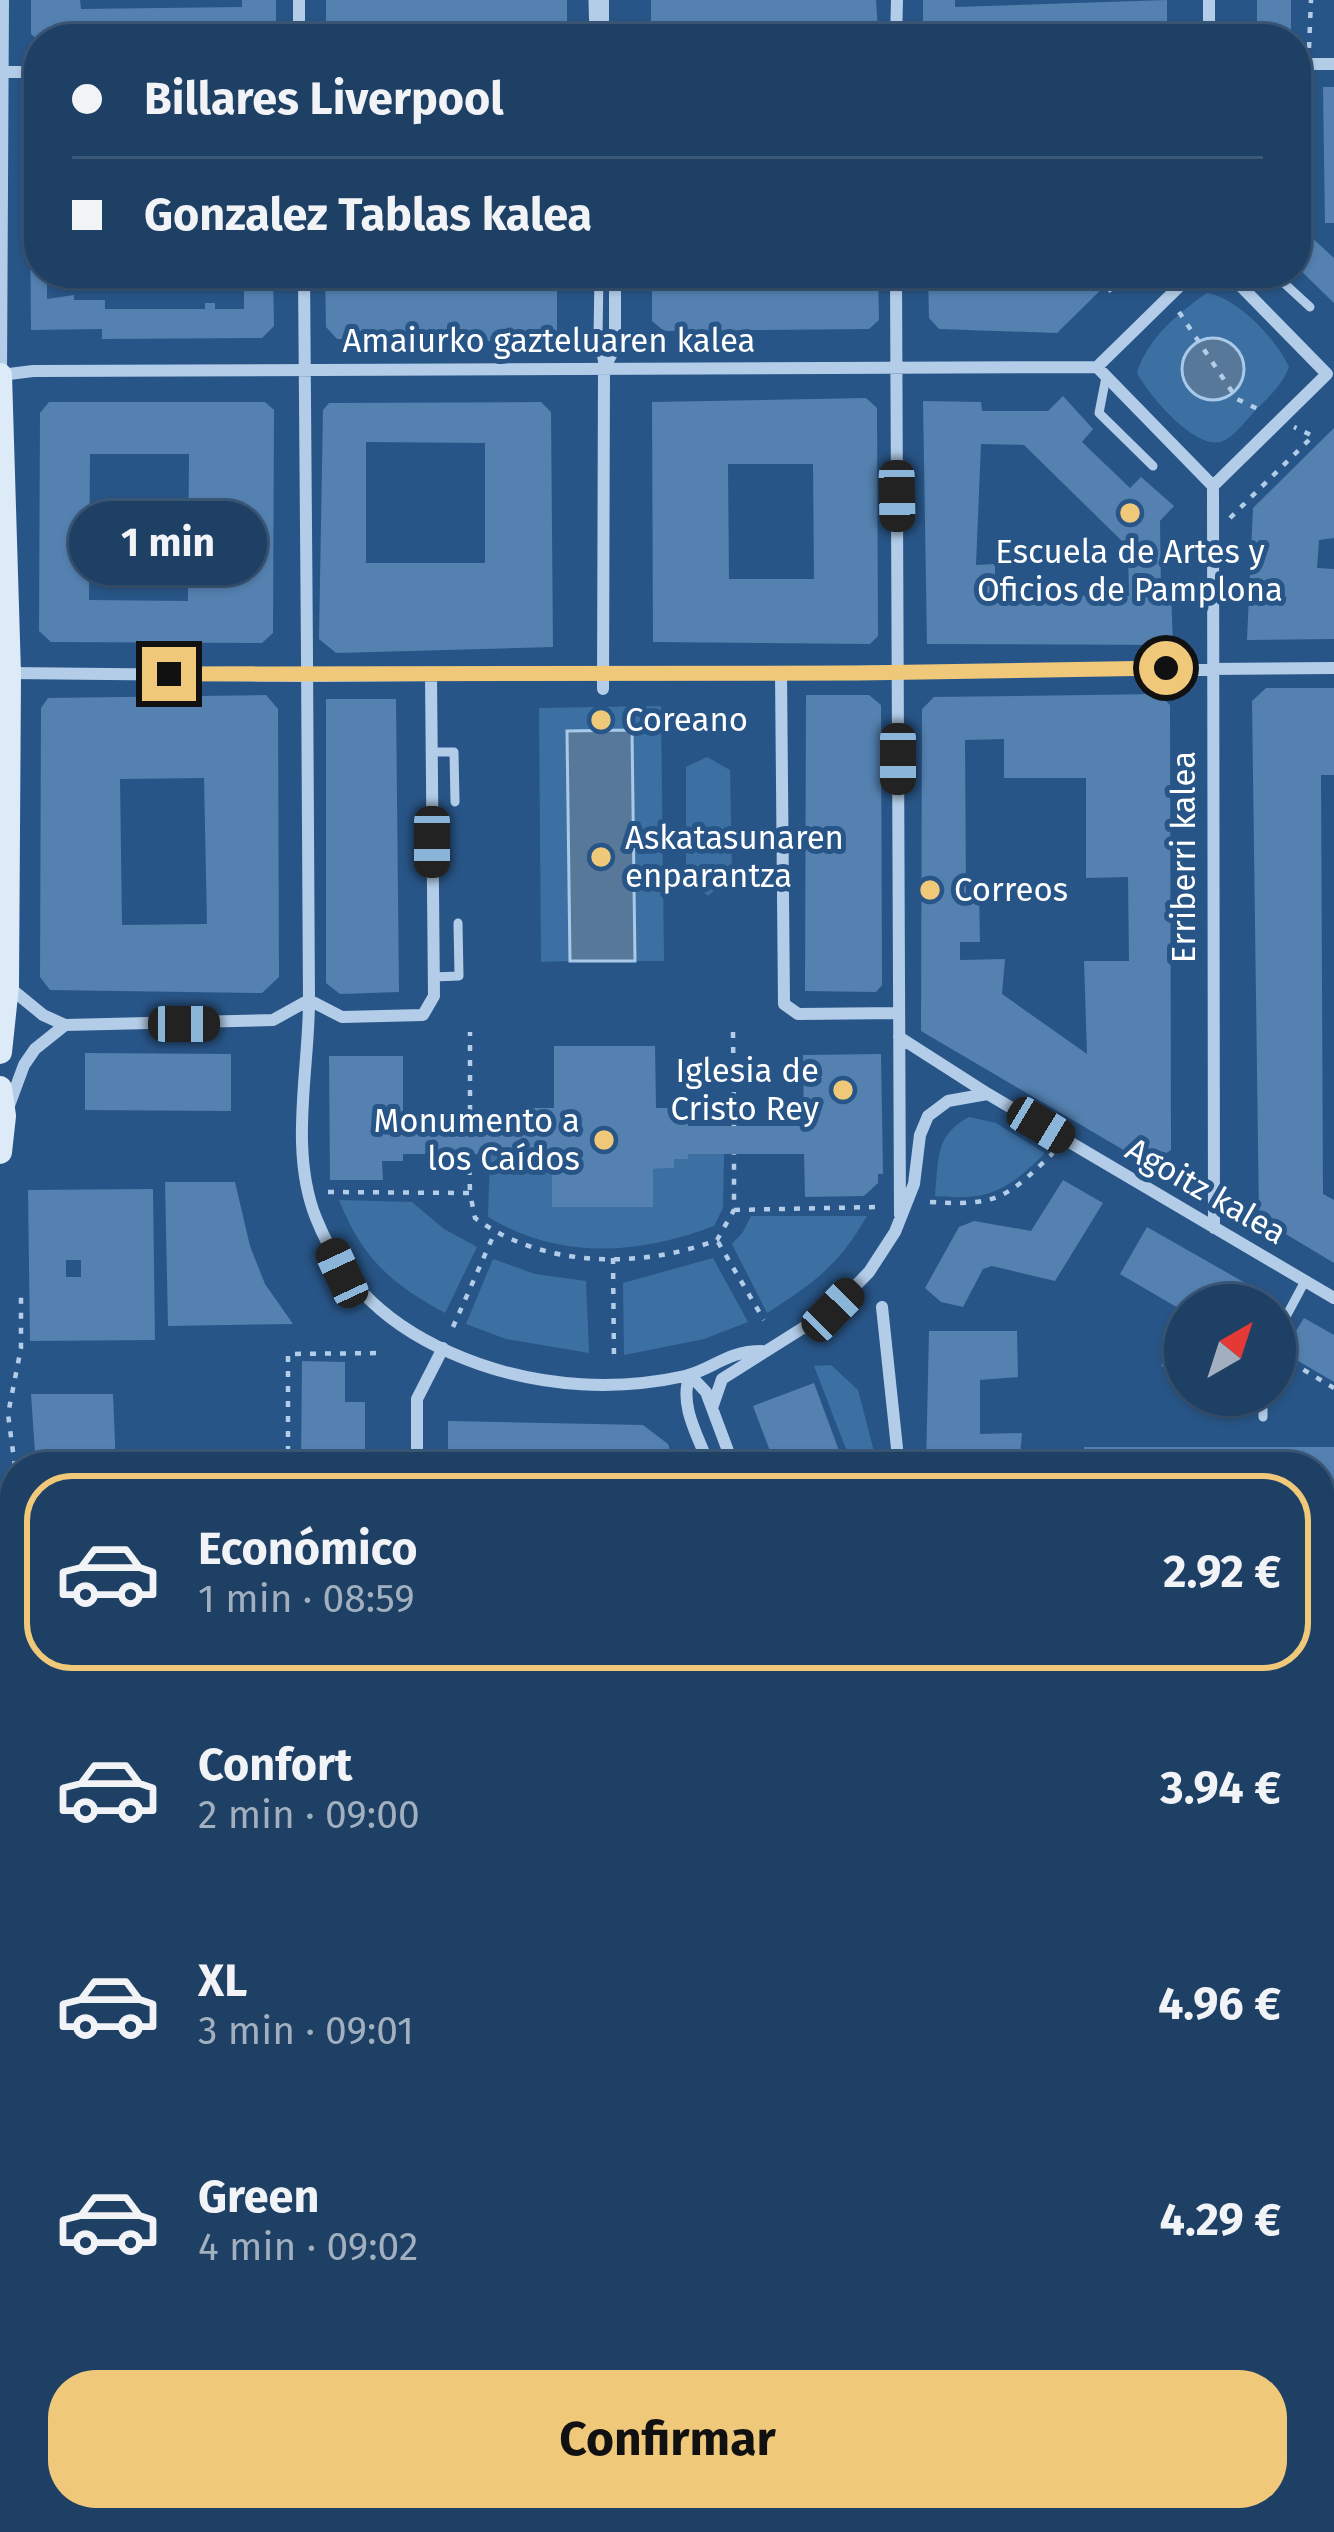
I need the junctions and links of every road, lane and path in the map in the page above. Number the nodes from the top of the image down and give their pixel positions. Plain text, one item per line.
1 (3, 0) edge
2 (2, 72) edge
3 (304, 288) edge
4 (598, 288) edge
5 (615, 288) edge
6 (896, 288) edge
7 (1113, 288) edge
8 (1179, 288) edge
9 (1243, 288) edge
10 (1289, 288) edge
11 (1108, 291) dead end
12 (1310, 307) dead end
13 (1177, 309) dead end
14 (896, 366) junction
15 (305, 369) junction
16 (604, 369) junction
17 (1101, 372) junction
18 (1330, 374) edge
19 (1, 375) edge
20 (1275, 418) dead end
21 (1294, 427) dead end
22 (1153, 466) dead end
23 (1213, 486) junction
24 (1212, 518) junction
25 (1210, 667) junction
26 (1334, 668) edge
27 (898, 673) junction
28 (4, 674) edge
29 (781, 674) junction
30 (431, 675) junction
31 (306, 676) junction
32 (603, 681) junction
33 (431, 752) junction
34 (455, 802) dead end
35 (458, 923) dead end
36 (434, 977) junction
37 (8, 986) junction
38 (309, 1000) junction
39 (898, 1013) junction
40 (64, 1025) junction
41 (470, 1032) dead end
42 (734, 1032) dead end
43 (899, 1037) junction
44 (0, 1052) edge
45 (0, 1088) edge
46 (988, 1094) junction
47 (4, 1116) junction
48 (470, 1126) dead end
49 (734, 1126) dead end
50 (0, 1152) edge
51 (1053, 1153) dead end
52 (469, 1154) dead end
53 (734, 1154) dead end
54 (328, 1192) dead end
55 (470, 1193) junction
56 (930, 1202) dead end
57 (877, 1207) dead end
58 (734, 1210) junction
59 (901, 1215) junction
60 (1214, 1228) junction
61 (494, 1232) junction
62 (717, 1240) junction
63 (614, 1258) junction
64 (1305, 1281) junction
65 (21, 1295) dead end
66 (1296, 1298) edge
67 (1334, 1298) edge
68 (882, 1306) dead end
69 (764, 1320) dead end
70 (453, 1327) dead end
71 (442, 1348) junction
72 (762, 1351) junction
73 (382, 1353) dead end
74 (614, 1361) dead end
75 (1296, 1365) edge
76 (690, 1375) junction
77 (1334, 1388) edge
78 (712, 1408) junction
79 (13, 1452) edge
80 (288, 1452) edge
81 (418, 1452) edge
82 (704, 1452) edge
83 (728, 1452) edge
84 (897, 1452) edge

1 - 2 street
2 - 19 street
3 - 15 street
4 - 16 lane
5 - 16 street
6 - 14 street
7 - 11 path
8 - 17 street
9 - 18 street
10 - 12 lane
13 - 20 path
14 - 16 street, Amaiurko gazteluaren kalea
14 - 17 street, Amaiurko gazteluaren kalea
14 - 27 street
15 - 16 street, Amaiurko gazteluaren kalea
15 - 19 street, Amaiurko gazteluaren kalea
15 - 31 street
16 - 32 street
17 - 22 lane
17 - 23 street
18 - 23 street
19 - 28 street
21 - 24 path
23 - 24 street, Erriberri kalea
24 - 25 street, Erriberri kalea
25 - 26 street
25 - 27 street
25 - 60 street, Erriberri kalea
27 - 29 street
27 - 39 street
28 - 31 street
28 - 37 street
29 - 32 street
29 - 39 street
30 - 31 street
30 - 32 street
30 - 33 street
31 - 38 street
33 - 34 lane
33 - 36 street
35 - 36 lane
36 - 38 street
37 - 40 street
37 - 44 street
38 - 40 street
38 - 71 street
39 - 43 street
40 - 47 street
41 - 48 path
42 - 49 path
43 - 46 street, Agoitz kalea
43 - 59 street
45 - 47 street
46 - 59 street
46 - 60 street, Agoitz kalea
47 - 50 street
51 - 56 path
52 - 55 path
53 - 58 path
54 - 55 path
55 - 61 path
57 - 58 path
58 - 62 path
59 - 72 street
60 - 64 street, Agoitz kalea
61 - 63 path
61 - 70 path
62 - 63 path
62 - 69 path
63 - 74 path
64 - 66 lane
64 - 67 street, Agoitz kalea
65 - 79 path
68 - 84 street
71 - 76 street
71 - 81 street
72 - 76 street
72 - 78 street
73 - 80 path
75 - 77 path
76 - 78 street
76 - 82 street
78 - 83 street

